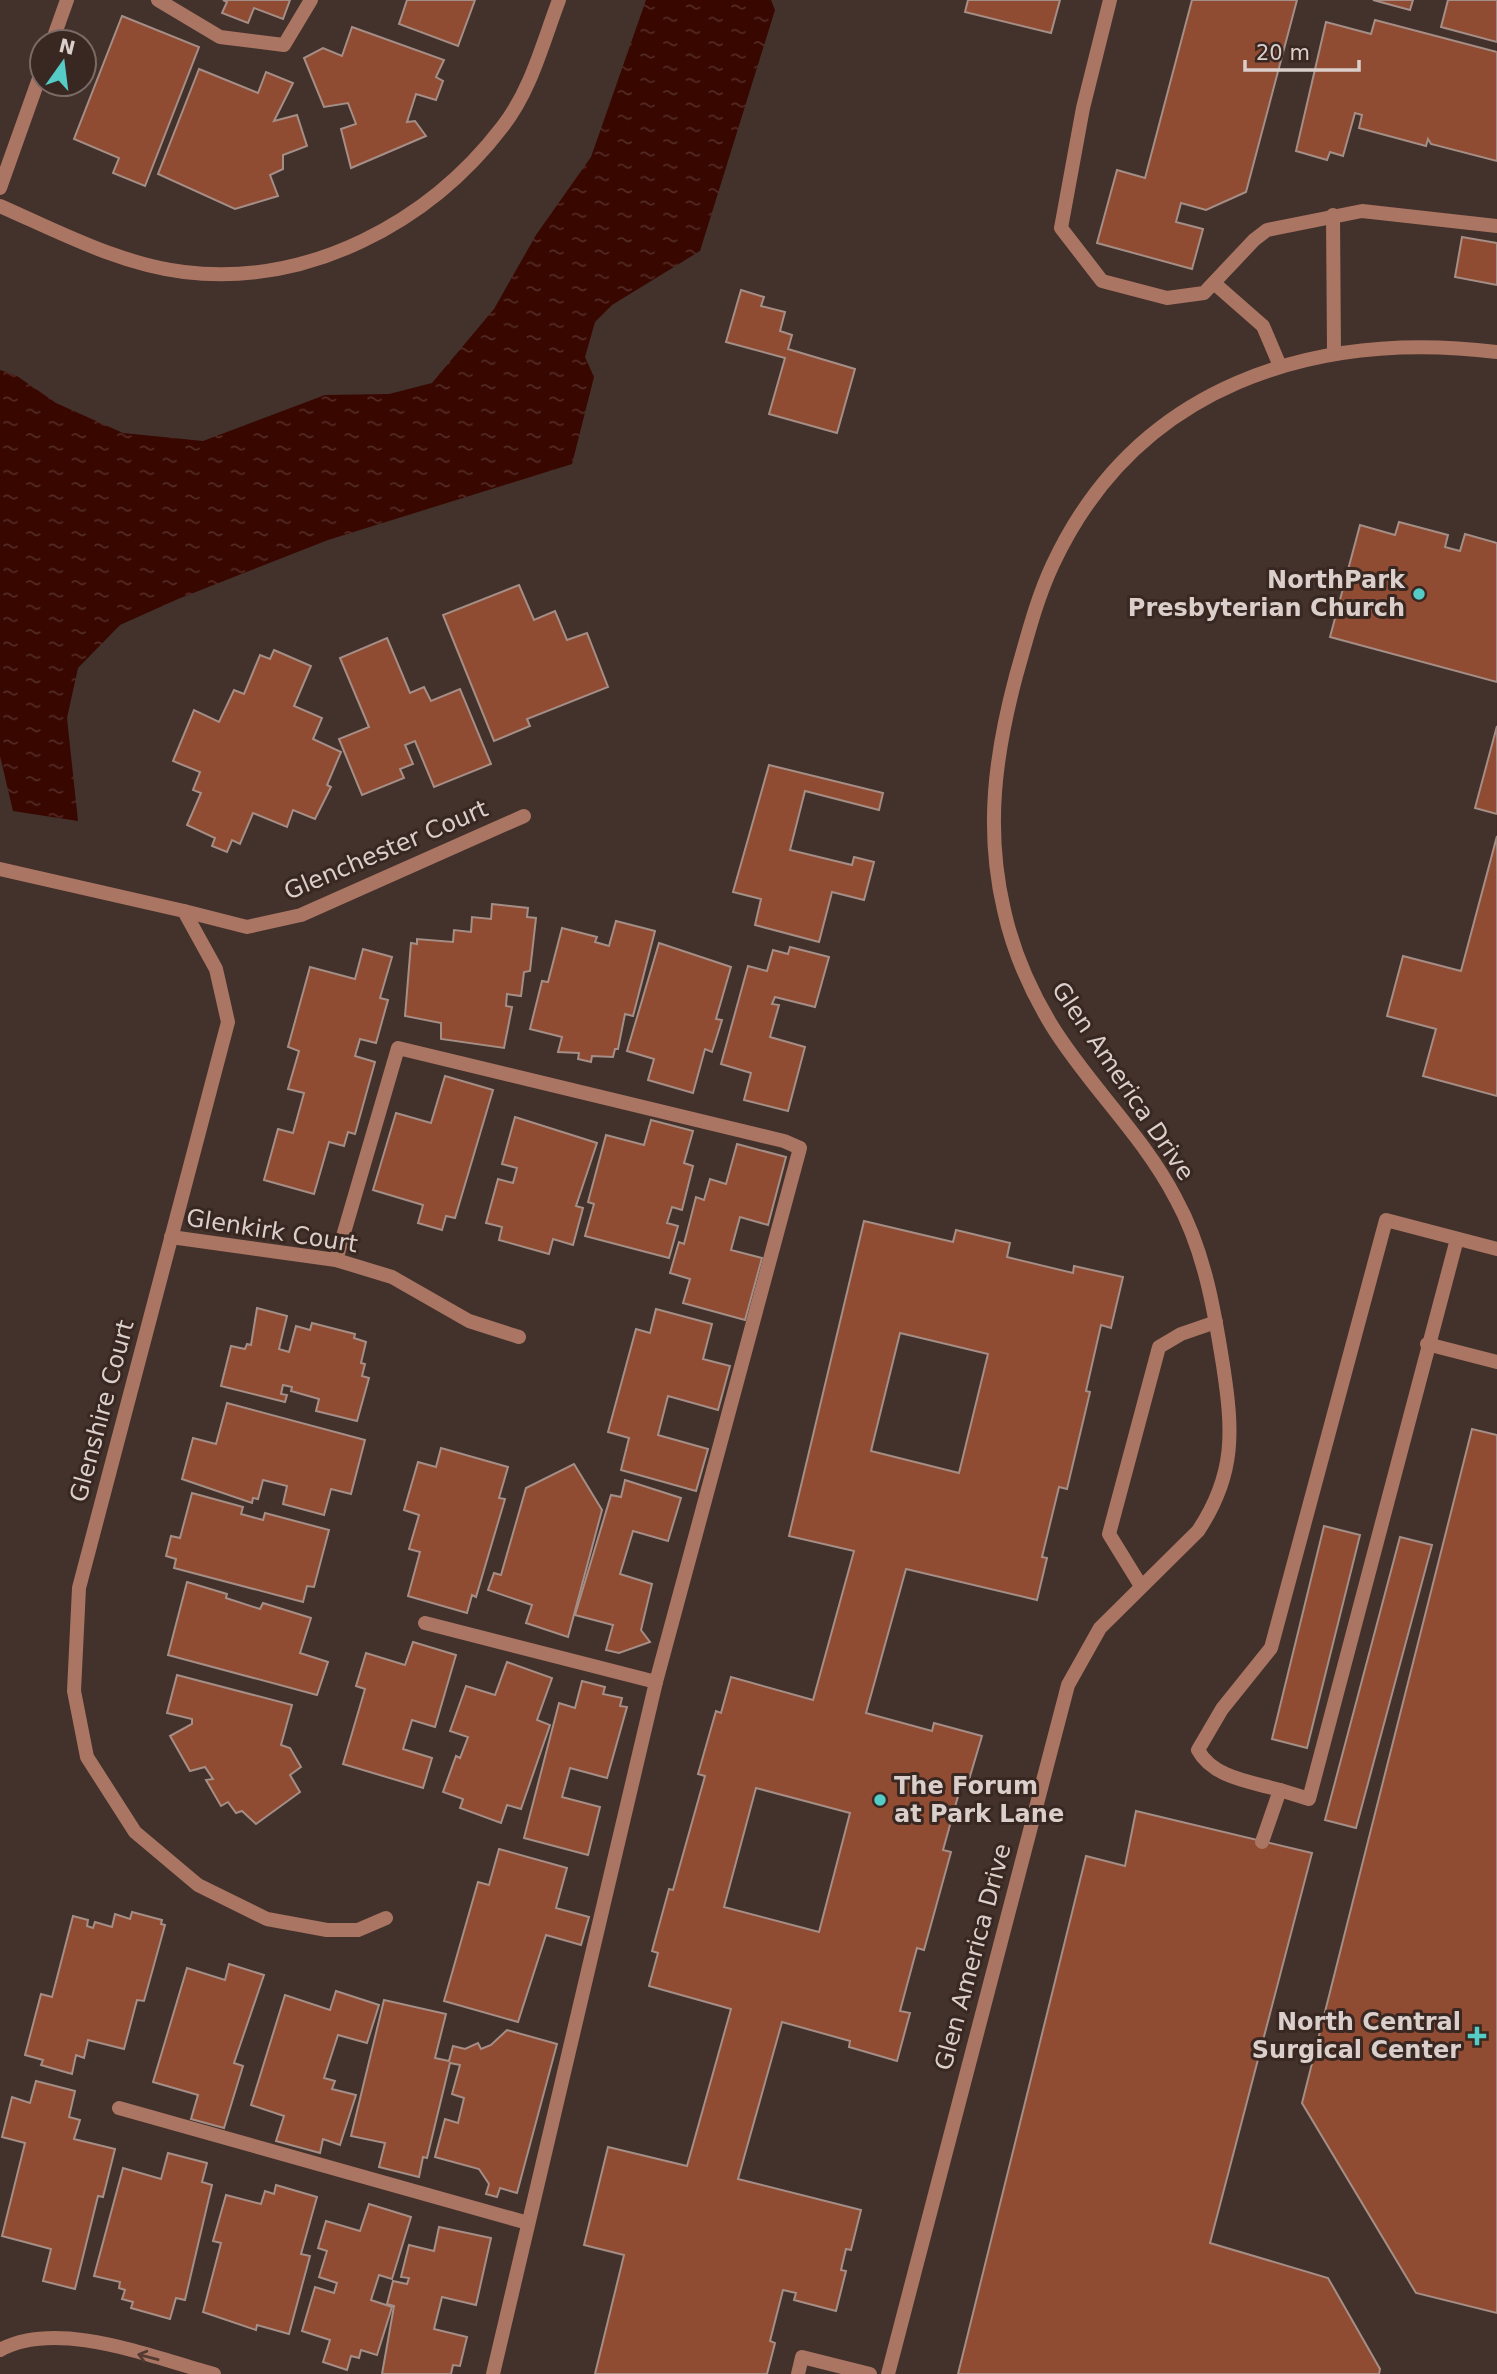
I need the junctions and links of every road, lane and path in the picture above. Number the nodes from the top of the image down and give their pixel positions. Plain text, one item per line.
1 (67, 0) edge
2 (158, 0) edge
3 (311, 0) edge
4 (559, 0) edge
5 (1110, 0) edge
6 (57, 28) edge
7 (32, 98) edge
8 (0, 188) edge
9 (0, 206) edge
10 (1333, 215) junction
11 (1497, 226) edge
12 (1214, 283) junction
13 (1334, 352) junction
14 (1497, 352) edge
15 (1280, 366) junction
16 (524, 816) dead end
17 (0, 869) edge
18 (184, 911) junction
19 (171, 1237) junction
20 (1457, 1239) junction
21 (1497, 1249) edge
22 (336, 1260) junction
23 (1216, 1322) junction
24 (519, 1337) dead end
25 (1427, 1344) junction
26 (1497, 1362) edge
27 (1141, 1586) junction
28 (425, 1623) dead end
29 (656, 1682) junction
30 (1280, 1790) junction
31 (1262, 1842) dead end
32 (386, 1918) dead end
33 (118, 2108) dead end
34 (528, 2223) junction
35 (0, 2350) edge
36 (214, 2374) edge
37 (493, 2374) edge
38 (798, 2374) edge
39 (870, 2374) edge
40 (888, 2374) edge

1 - 6 street
2 - 3 street
4 - 9 street
5 - 12 street
7 - 8 street
10 - 11 street
10 - 12 street
10 - 13 street
12 - 15 street
13 - 14 street, Glen America Drive
13 - 15 street, Glen America Drive
15 - 23 street, Glen America Drive
16 - 18 street, Glenchester Court
17 - 18 street
18 - 19 street, Glenshire Court
19 - 22 street, Glenkirk Court
19 - 32 street, Glenshire Court
20 - 21 street
20 - 25 street
20 - 30 street
22 - 24 street, Glenkirk Court
22 - 29 street
23 - 27 street, Glen America Drive
23 - 27 street
25 - 26 street
25 - 30 street
27 - 40 street, Glen America Drive
28 - 29 street
29 - 34 street
30 - 31 street
33 - 34 street
34 - 37 street
36 -> 35 street
38 - 39 street

